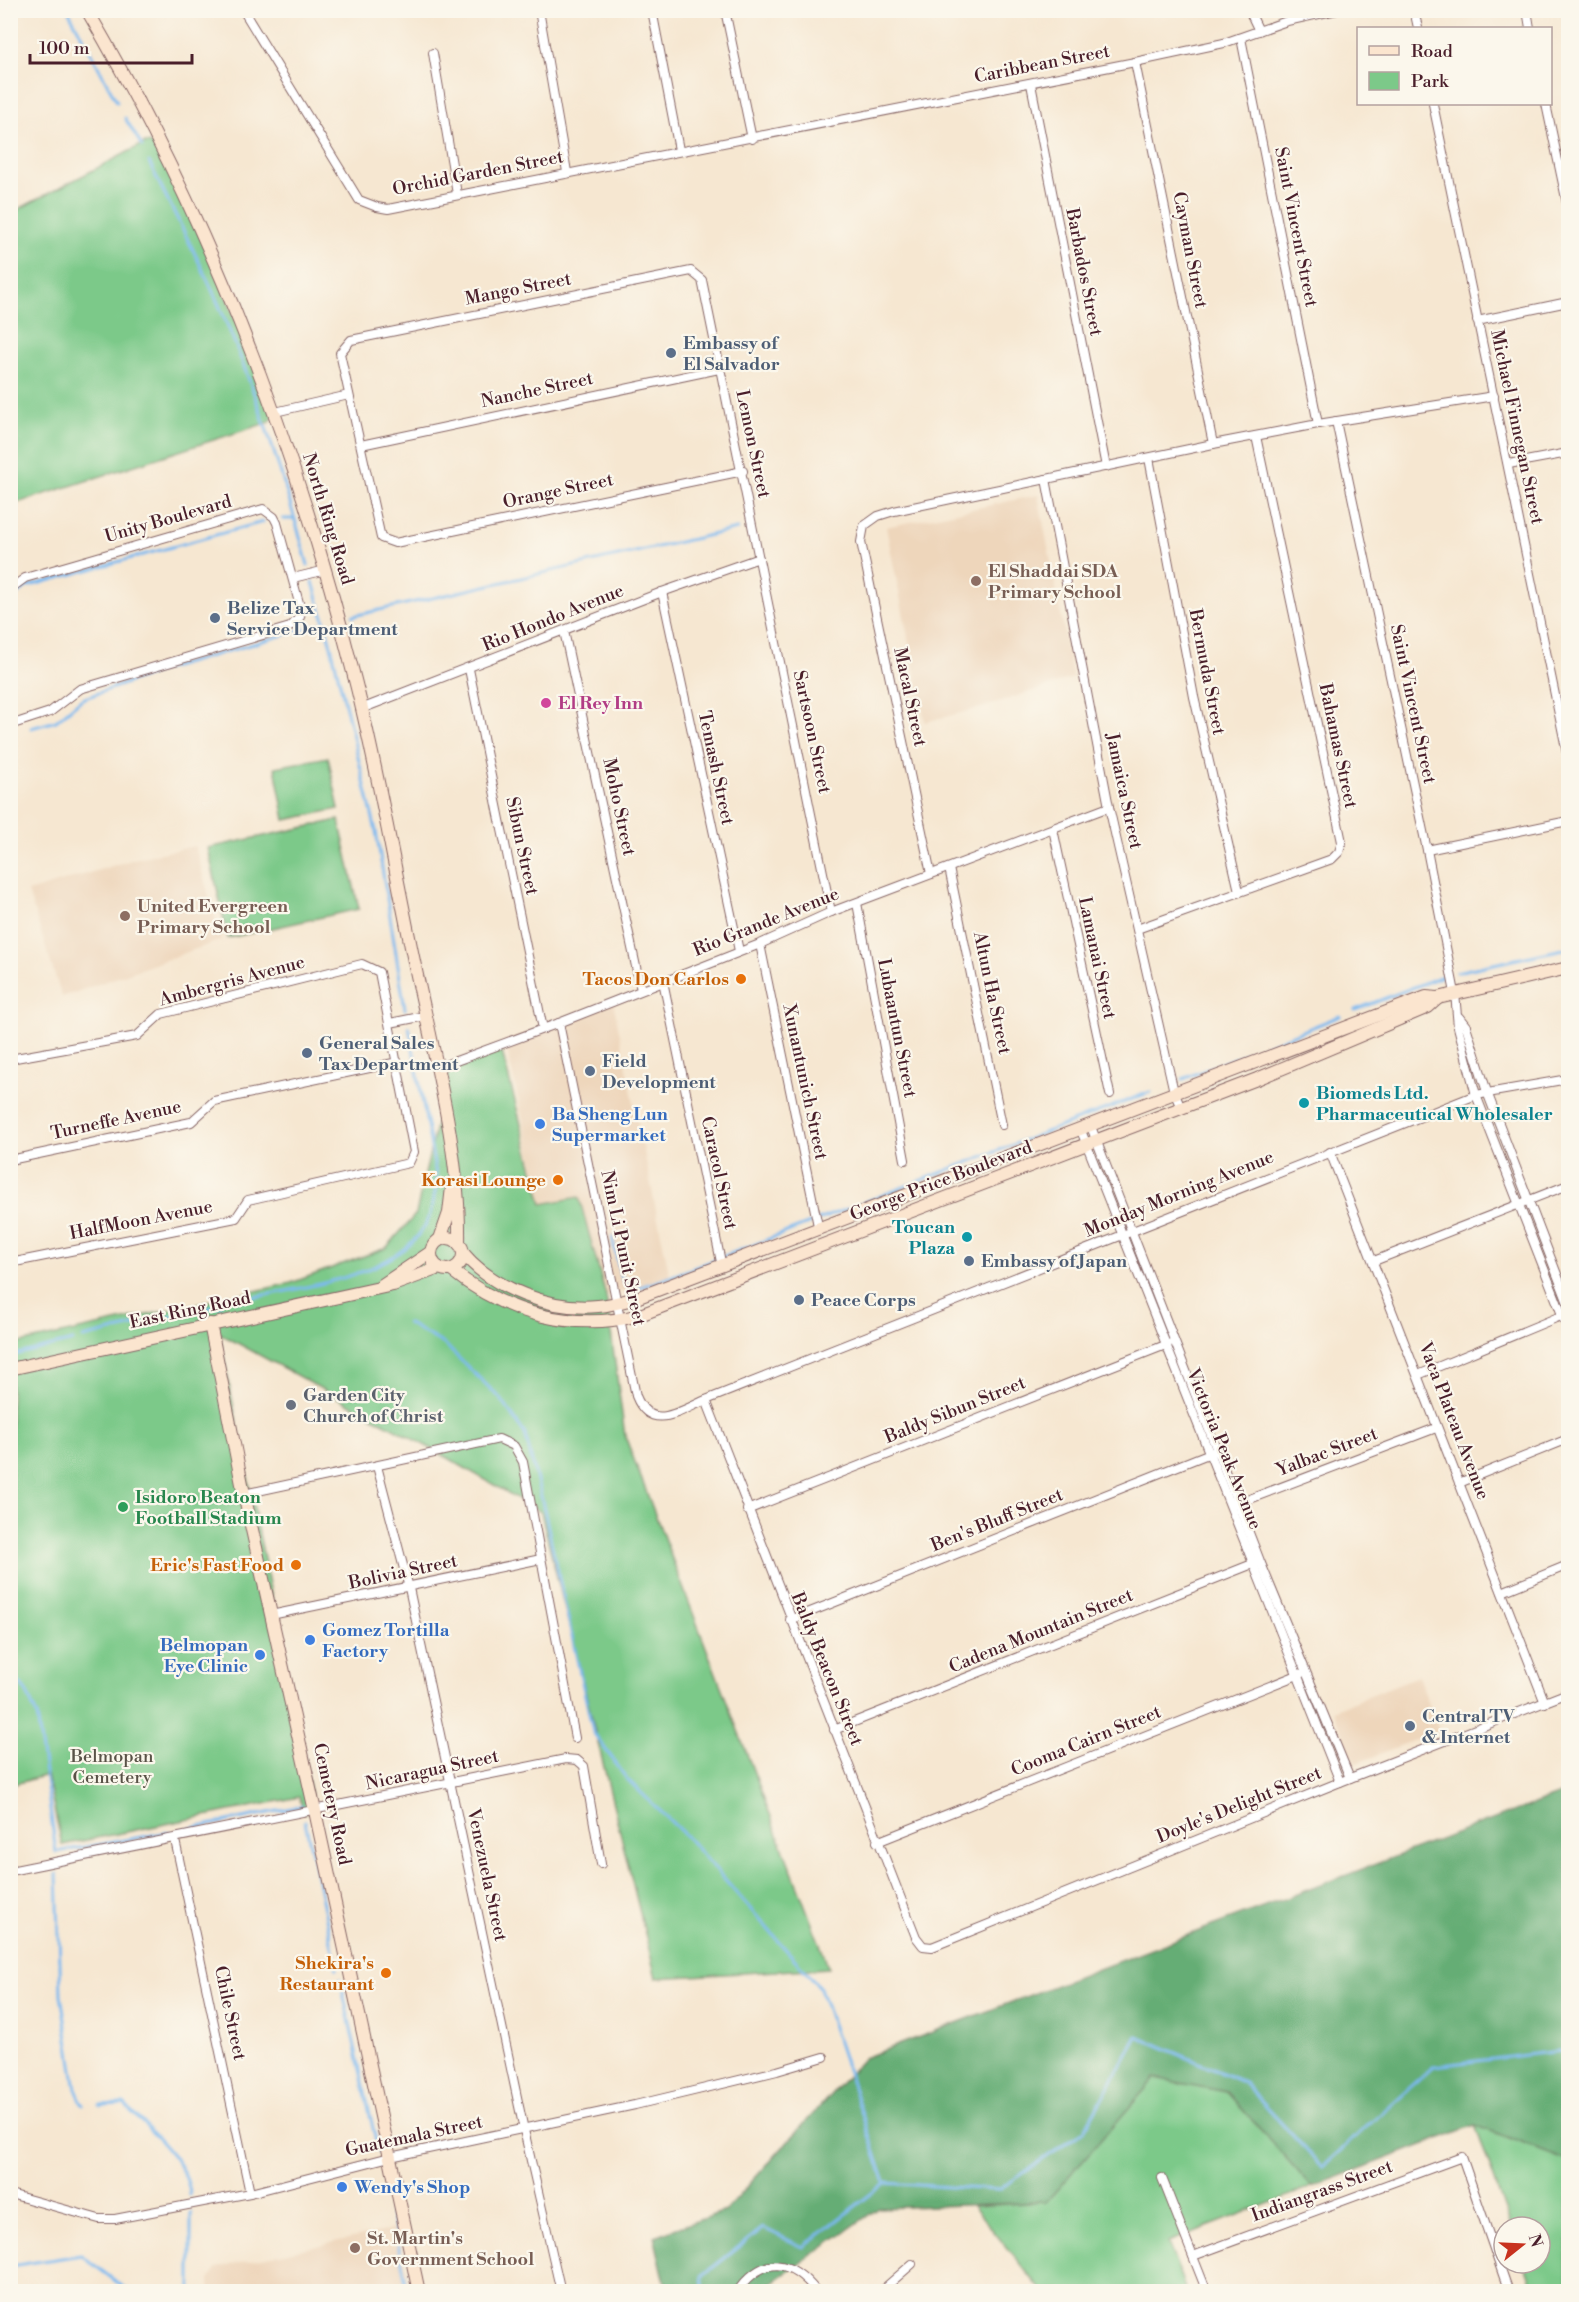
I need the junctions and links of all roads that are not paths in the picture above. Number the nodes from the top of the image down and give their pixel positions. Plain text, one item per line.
1 (87, 10) edge
2 (243, 10) edge
3 (539, 10) edge
4 (652, 10) edge
5 (741, 10) edge
6 (1249, 10) edge
7 (1337, 10) edge
8 (1414, 10) edge
9 (1527, 10) edge
10 (725, 12) edge
11 (1418, 27) edge
12 (1530, 27) edge
13 (1259, 31) junction
14 (1241, 38) junction
15 (433, 52) dead end
16 (1136, 62) junction
17 (1031, 84) junction
18 (1433, 105) edge
19 (1546, 105) edge
20 (752, 139) junction
21 (679, 150) junction
22 (567, 172) junction
23 (457, 194) junction
24 (1569, 208) edge
25 (691, 271) joint
26 (1569, 302) edge
27 (1477, 321) junction
28 (719, 369) junction
29 (349, 394) junction
30 (1494, 396) junction
31 (274, 412) junction
32 (1336, 421) junction
33 (1318, 424) junction
34 (1256, 436) junction
35 (1213, 444) junction
36 (361, 445) junction
37 (1569, 453) edge
38 (1149, 458) junction
39 (1509, 464) junction
40 (1106, 467) junction
41 (743, 471) junction
42 (1046, 479) junction
43 (759, 558) junction
44 (326, 570) junction
45 (293, 578) junction
46 (10, 590) edge
47 (662, 592) junction
48 (564, 631) junction
49 (469, 669) junction
50 (361, 709) junction
51 (10, 725) edge
52 (1569, 758) edge
53 (1109, 807) junction
54 (1569, 821) edge
55 (1053, 829) junction
56 (1427, 850) junction
57 (949, 868) junction
58 (931, 874) junction
59 (1239, 891) junction
60 (857, 903) junction
61 (831, 912) junction
62 (1137, 929) junction
63 (760, 944) junction
64 (739, 951) junction
65 (1569, 968) edge
66 (663, 981) junction
67 (641, 990) junction
68 (1455, 993) junction
69 (1438, 998) junction
70 (425, 1016) junction
71 (1459, 1017) junction
72 (390, 1023) junction
73 (559, 1023) junction
74 (543, 1029) junction
75 (10, 1059) edge
76 (398, 1062) junction
77 (437, 1068) junction
78 (1569, 1079) edge
79 (1174, 1092) junction
80 (1486, 1092) junction
81 (1110, 1094) dead end
82 (1476, 1095) junction
83 (1181, 1108) junction
84 (1002, 1125) dead end
85 (1085, 1126) junction
86 (1091, 1142) junction
87 (1330, 1152) junction
88 (10, 1160) edge
89 (905, 1160) dead end
90 (455, 1177) junction
91 (1569, 1185) edge
92 (1530, 1200) junction
93 (892, 1202) junction
94 (1519, 1204) junction
95 (898, 1218) junction
96 (818, 1226) dead end
97 (1131, 1231) junction
98 (1122, 1234) junction
99 (440, 1239) junction
100 (461, 1249) junction
101 (431, 1252) junction
102 (1374, 1261) junction
103 (10, 1263) edge
104 (722, 1267) junction
105 (445, 1269) junction
106 (378, 1288) junction
107 (535, 1297) junction
108 (617, 1302) junction
109 (1569, 1303) edge
110 (531, 1312) junction
111 (1565, 1314) edge
112 (621, 1319) junction
113 (210, 1324) junction
114 (1569, 1330) edge
115 (1175, 1341) junction
116 (1166, 1345) junction
117 (10, 1369) edge
118 (1418, 1375) junction
119 (706, 1401) junction
120 (1436, 1428) junction
121 (1569, 1439) edge
122 (1212, 1452) junction
123 (377, 1466) junction
124 (1459, 1483) junction
125 (244, 1494) junction
126 (1239, 1503) junction
127 (1230, 1507) junction
128 (747, 1510) junction
129 (541, 1559) junction
130 (1256, 1562) junction
131 (1569, 1565) edge
132 (409, 1588) junction
133 (1502, 1592) junction
134 (271, 1615) junction
135 (790, 1620) junction
136 (1306, 1672) junction
137 (1297, 1675) junction
138 (1569, 1693) edge
139 (1545, 1702) junction
140 (834, 1730) junction
141 (575, 1738) dead end
142 (1350, 1778) junction
143 (451, 1782) junction
144 (1340, 1782) junction
145 (315, 1811) junction
146 (176, 1840) junction
147 (877, 1842) junction
148 (601, 1864) dead end
149 (10, 1871) edge
150 (923, 1946) joint
151 (824, 2057) dead end
152 (524, 2130) junction
153 (390, 2157) junction
154 (1162, 2178) dead end
155 (250, 2193) junction
156 (10, 2194) edge
157 (1193, 2256) junction
158 (912, 2264) dead end
159 (419, 2292) edge
160 (561, 2292) edge
161 (737, 2292) edge
162 (818, 2292) edge
163 (880, 2292) edge
164 (1207, 2292) edge
165 (1509, 2292) edge

1 - 31 main road, North Ring Road
2 - 23 street, Orchid Garden Street
3 - 22 street
4 - 21 street
5 - 10 street
6 - 13 street
7 - 13 street, Caribbean Street
8 - 11 street
9 - 12 street
10 - 20 street
13 - 14 street, Caribbean Street
14 - 16 street, Caribbean Street
14 - 33 street, Saint Vincent Street
15 - 23 street
16 - 17 street, Caribbean Street
16 - 35 street, Cayman Street
17 - 20 street, Caribbean Street
17 - 40 street, Barbados Street
18 - 27 street, Michael Finnegan Street
19 - 24 street
20 - 21 street, Orchid Garden Street
21 - 22 street, Orchid Garden Street
22 - 23 street, Orchid Garden Street
25 - 28 street, Lemon Street
25 - 29 street, Mango Street
26 - 27 street
27 - 30 street, Michael Finnegan Street
28 - 36 street, Nanche Street
28 - 41 street, Lemon Street
29 - 31 street
29 - 36 street
30 - 32 street
30 - 39 street, Michael Finnegan Street
31 - 44 main road, North Ring Road
32 - 33 street
32 - 56 street, Saint Vincent Street
33 - 34 street
34 - 35 street
34 - 59 street, Bahamas Street
35 - 38 street
36 - 41 street, Orange Street
37 - 39 street
38 - 40 street
38 - 59 street, Bermuda Street
39 - 52 street, Michael Finnegan Street
40 - 42 street
41 - 43 street, Lemon Street
42 - 53 street, Jamaica Street
42 - 58 street, Macal Street
43 - 47 street, Rio Hondo Avenue
43 - 61 street, Sartsoon Street
44 - 45 street
44 - 50 main road, North Ring Road
45 - 46 street, Unity Boulevard
45 - 51 street
47 - 48 street, Rio Hondo Avenue
47 - 64 street, Temash Street
48 - 49 street, Rio Hondo Avenue
48 - 67 street, Moho Street
49 - 50 street, Rio Hondo Avenue
49 - 74 street, Sibun Street
50 - 70 main road, North Ring Road
53 - 55 street, Rio Grande Avenue
53 - 62 street, Jamaica Street
54 - 56 street
55 - 57 street, Rio Grande Avenue
55 - 81 street, Lamanai Street
56 - 68 street, Saint Vincent Street
57 - 58 street, Rio Grande Avenue
57 - 84 street, Altun Ha Street
58 - 60 street, Rio Grande Avenue
59 - 62 street, Bahamas Street
60 - 61 street, Rio Grande Avenue
60 - 89 street, Lubaantun Street
61 - 63 street, Rio Grande Avenue
62 - 79 street, Jamaica Street
63 - 64 street, Rio Grande Avenue
63 - 96 street, Xunantunich Street
64 - 66 street, Rio Grande Avenue
65 - 68 main road, George Price Boulevard
66 - 67 street, Rio Grande Avenue
66 - 104 street, Caracol Street
67 - 73 street, Rio Grande Avenue
68 - 69 main road, George Price Boulevard
68 - 71 street, Saint Vincent Street
69 - 79 main road, George Price Boulevard
69 - 83 main road, George Price Boulevard
70 - 72 street
70 - 77 main road, North Ring Road
71 - 80 street
71 - 82 street
72 - 75 street, Ambergris Avenue
72 - 76 street
73 - 74 street, Rio Grande Avenue
73 - 108 street, Nim Li Punit Street
74 - 77 street, Rio Grande Avenue
76 - 88 street, Turneffe Avenue
76 - 103 street, HalfMoon Avenue
77 - 90 main road, North Ring Road
78 - 80 street, Monday Morning Avenue
79 - 83 street, Jamaica Street
79 - 85 main road, George Price Boulevard
80 - 82 street, Monday Morning Avenue
80 - 92 street
82 - 87 street, Monday Morning Avenue
82 - 94 street
83 - 86 main road, George Price Boulevard
85 - 86 street
85 - 93 main road, George Price Boulevard
86 - 95 main road, George Price Boulevard
86 - 97 street
86 - 98 street, Victoria Peak Avenue
87 - 97 street, Monday Morning Avenue
87 - 102 street, Vaca Plateau Avenue
90 - 99 main road, North Ring Road
90 - 100 main road, North Ring Road
91 - 92 street
92 - 94 street
92 - 109 street
93 - 95 main road
93 - 104 main road, George Price Boulevard
94 - 102 street
94 - 111 street
95 - 112 main road, George Price Boulevard
97 - 98 street, Monday Morning Avenue
97 - 115 street
98 - 116 street, Victoria Peak Avenue
98 - 119 street, Monday Morning Avenue
99 - 100 main road
99 - 101 main road
100 - 105 main road
100 - 107 main road, George Price Boulevard
101 - 105 main road
101 - 106 main road
102 - 118 street, Vaca Plateau Avenue
104 - 108 main road, George Price Boulevard
105 - 106 main road
105 - 110 main road, George Price Boulevard
106 - 113 main road, East Ring Road
107 - 108 main road, George Price Boulevard
107 - 110 main road
108 - 112 street, Nim Li Punit Street
110 - 112 main road, George Price Boulevard
111 - 114 street
111 - 118 street
112 - 119 street, Nim Li Punit Street
113 - 117 main road, East Ring Road
113 - 125 main road, Cemetery Road
115 - 116 street, Baldy Sibun Street
115 - 122 street
116 - 122 street, Victoria Peak Avenue
116 - 128 street, Baldy Sibun Street
118 - 120 street, Vaca Plateau Avenue
119 - 128 street, Baldy Beacon Street
120 - 124 street, Vaca Plateau Avenue
120 - 126 street, Yalbac Street
121 - 124 street
122 - 126 street
122 - 127 street, Victoria Peak Avenue
122 - 135 street, Ben's Bluff Street
123 - 125 street
123 - 129 street
123 - 132 street, Venezuela Street
124 - 133 street, Vaca Plateau Avenue
125 - 134 main road, Cemetery Road
126 - 127 street, Yalbac Street
126 - 130 street
127 - 130 street, Victoria Peak Avenue
128 - 135 street, Baldy Beacon Street
129 - 132 street, Bolivia Street
129 - 141 street
130 - 136 street
130 - 137 street, Victoria Peak Avenue
130 - 140 street, Cadena Mountain Street
131 - 133 street
132 - 134 street, Bolivia Street
132 - 143 street, Venezuela Street
133 - 139 street, Vaca Plateau Avenue
134 - 145 main road, Cemetery Road
135 - 140 street, Baldy Beacon Street
136 - 137 street, Cooma Cairn Street
136 - 142 street
137 - 144 street, Victoria Peak Avenue
137 - 147 street, Cooma Cairn Street
138 - 139 street, Doyle's Delight Street
139 - 142 street, Doyle's Delight Street
140 - 147 street, Baldy Beacon Street
142 - 144 street, Doyle's Delight Street
143 - 145 street, Nicaragua Street
143 - 148 street, Nicaragua Street
143 - 152 street, Venezuela Street
144 - 150 street, Doyle's Delight Street
145 - 146 street, Nicaragua Street
145 - 153 main road, Cemetery Road
146 - 149 street, Nicaragua Street
146 - 155 street, Chile Street
147 - 150 street, Baldy Beacon Street
151 - 152 street, Guatemala Street
152 - 153 street, Guatemala Street
152 - 160 street, Venezuela Street
153 - 155 street, Guatemala Street
153 - 159 main road, Cemetery Road
154 - 157 street
155 - 156 street, Guatemala Street
157 - 164 street
157 - 165 street, Indiangrass Street
158 - 163 street
161 - 162 street

